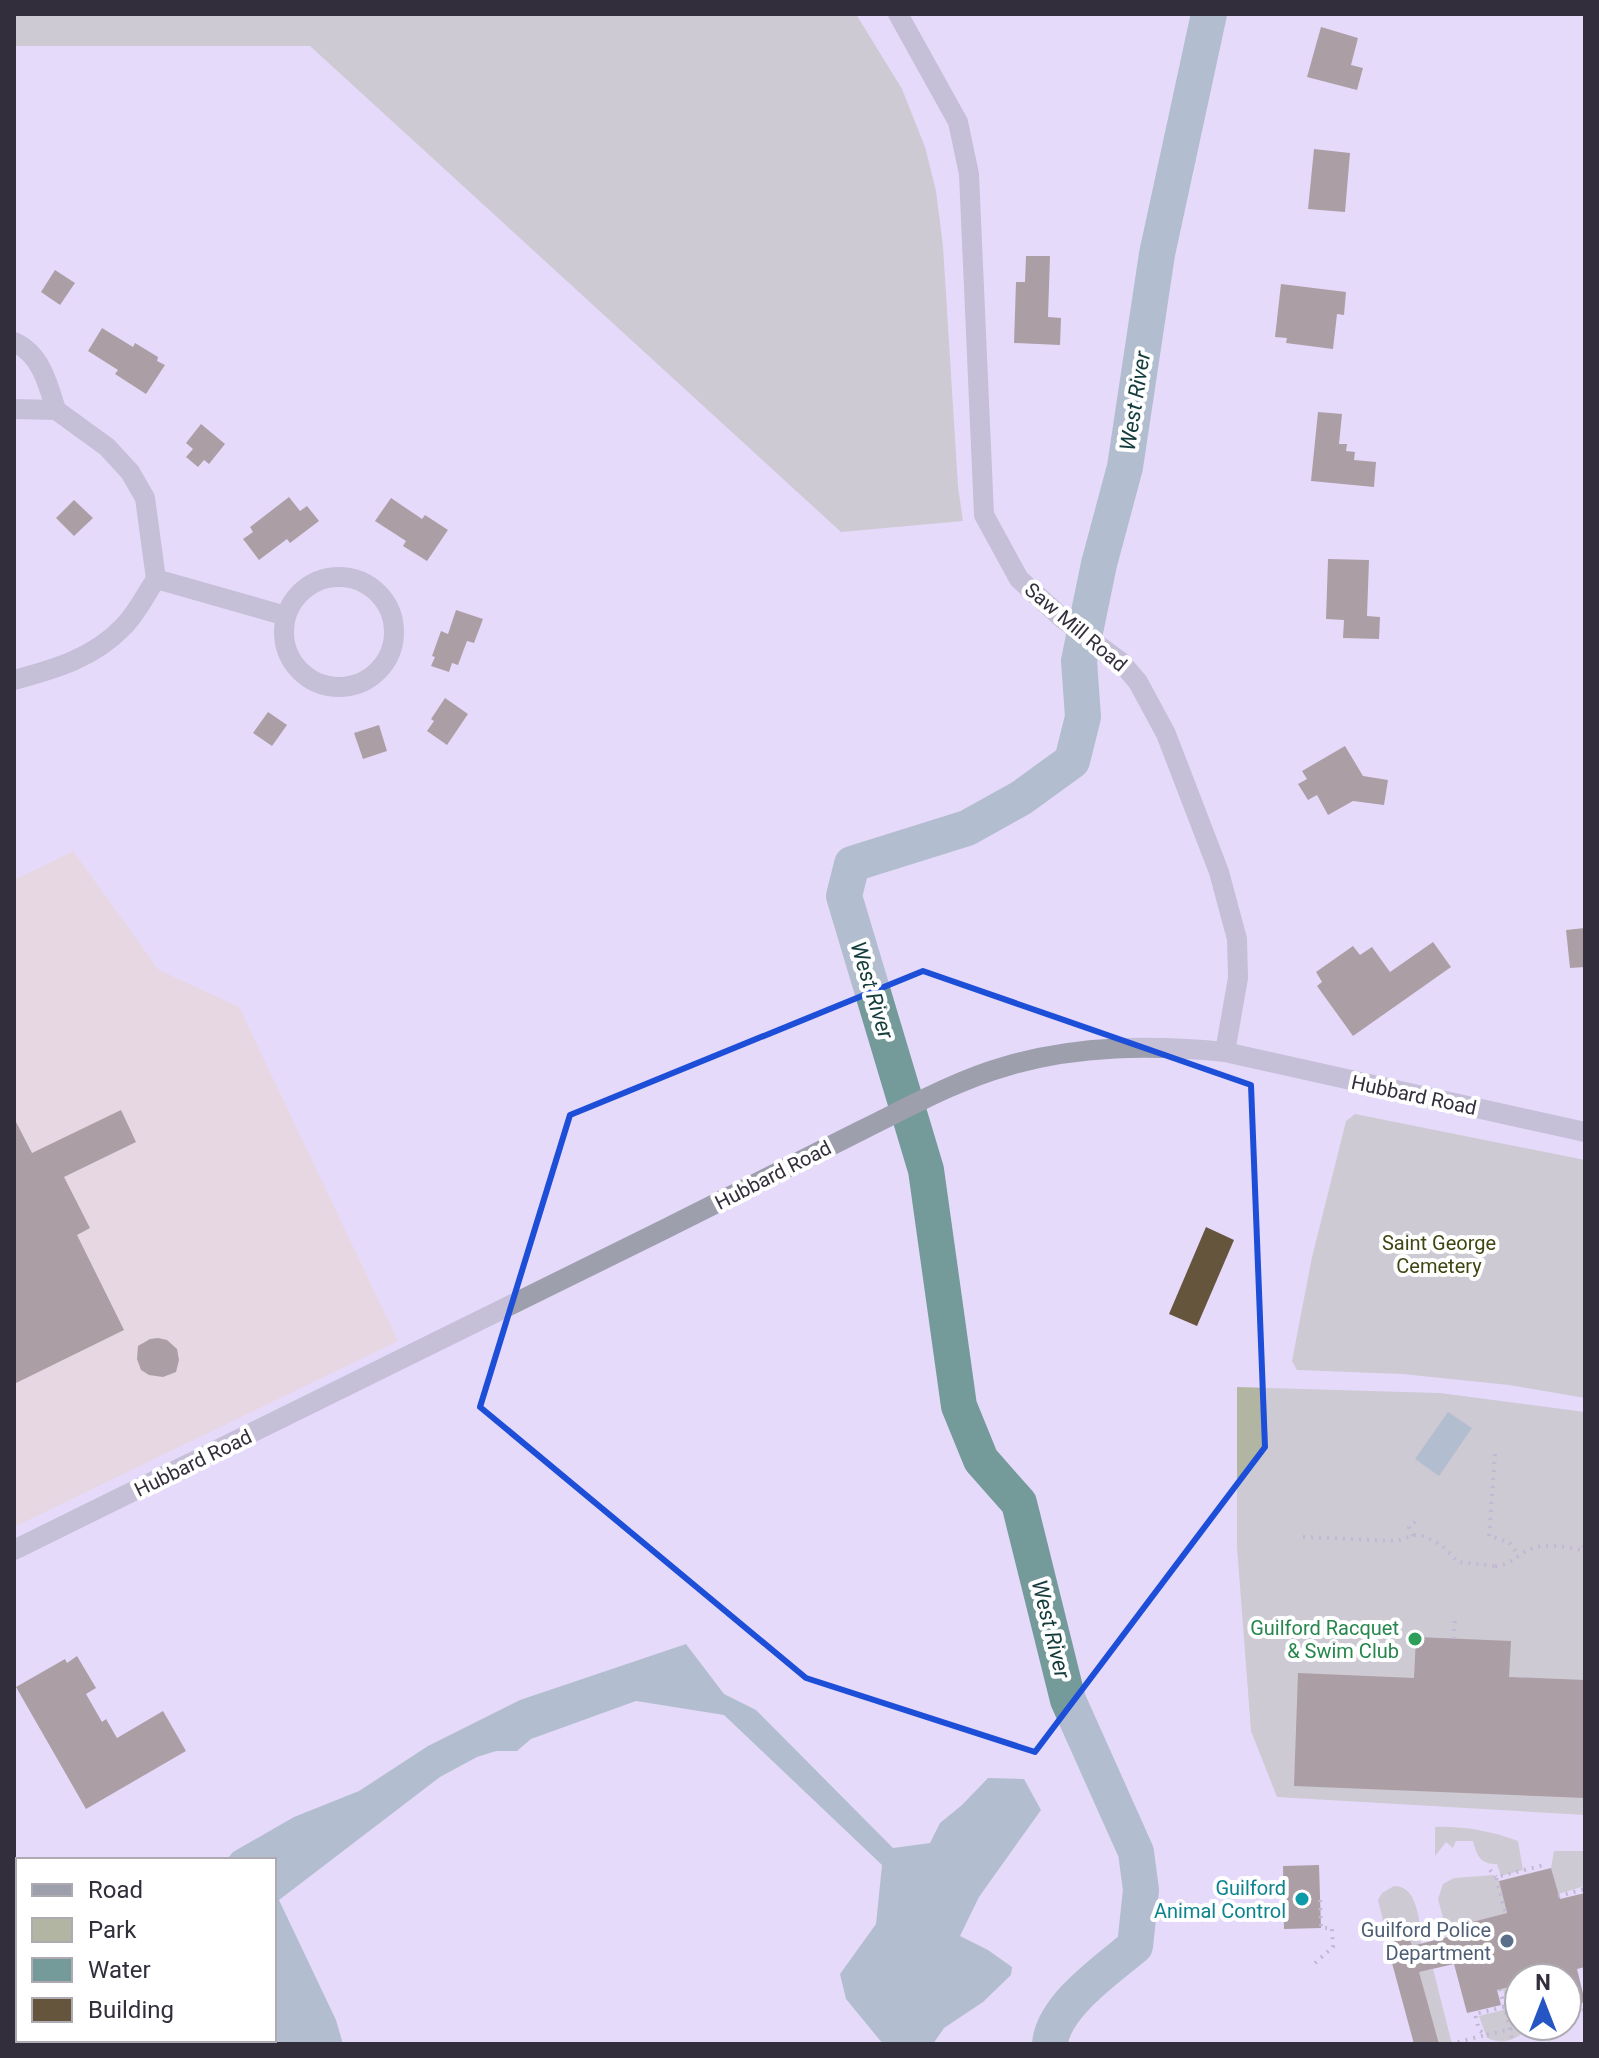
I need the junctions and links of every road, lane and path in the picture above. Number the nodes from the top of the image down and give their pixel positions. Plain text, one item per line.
1 (898, 14) edge
2 (14, 342) edge
3 (14, 409) edge
4 (56, 410) junction
5 (156, 579) junction
6 (286, 616) junction
7 (14, 680) edge
8 (1225, 1052) junction
9 (1585, 1132) edge
10 (1495, 1454) dead end
11 (1416, 1521) dead end
12 (1413, 1536) junction
13 (1303, 1537) dead end
14 (1584, 1543) edge
15 (14, 1550) edge
16 (1519, 1556) junction
17 (1455, 1617) dead end
18 (1454, 1639) dead end
19 (1544, 1865) dead end
20 (1490, 1870) dead end
21 (1496, 1877) junction
22 (1585, 1889) edge
23 (1558, 1896) dead end
24 (1320, 1897) dead end
25 (1505, 1911) dead end
26 (1315, 1963) dead end
27 (1500, 1989) dead end
28 (1503, 2002) edge
29 (1503, 2007) edge
30 (1503, 2031) edge
31 (1486, 2035) junction
32 (1450, 2044) edge

1 - 8 street, Saw Mill Road
2 - 4 street
3 - 4 street
4 - 5 street
5 - 6 street
5 - 7 street
6 - 6 street
8 - 9 street, Hubbard Road
8 - 15 street, Hubbard Road
10 - 16 path
11 - 12 path
12 - 13 path
12 - 16 path
14 - 16 path
17 - 18 path
19 - 21 path
20 - 21 path
21 - 25 path
22 - 23 path
24 - 26 path
27 - 28 path
29 - 31 path
30 - 31 path
31 - 32 path

